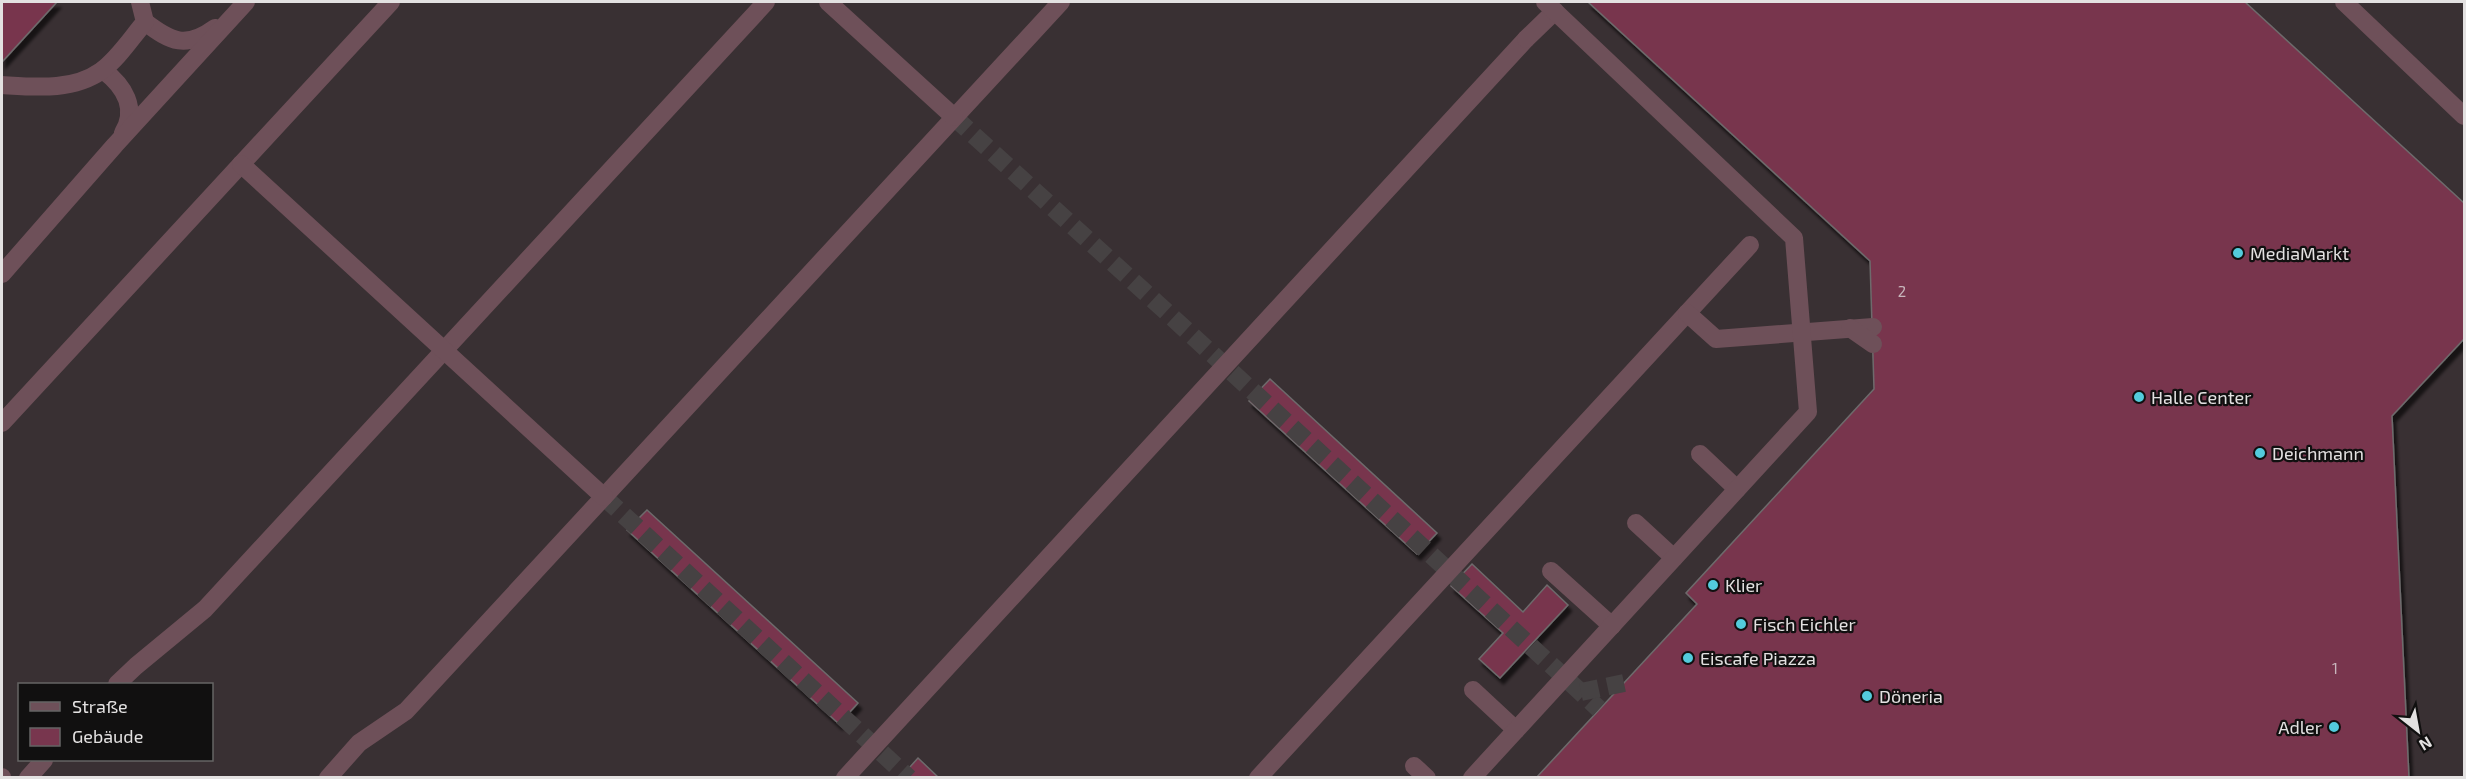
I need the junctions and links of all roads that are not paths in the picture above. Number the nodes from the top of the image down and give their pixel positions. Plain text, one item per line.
1 (140, 2) edge
2 (391, 2) edge
3 (766, 2) edge
4 (828, 2) edge
5 (1061, 2) edge
6 (2344, 2) edge
7 (1550, 6) edge
8 (241, 7) edge
9 (145, 22) junction
10 (103, 70) junction
11 (2, 85) edge
12 (2464, 116) edge
13 (954, 117) junction
14 (115, 145) junction
15 (241, 164) junction
16 (1750, 245) dead end
17 (2, 274) edge
18 (1687, 313) junction
19 (1802, 332) junction
20 (1873, 335) dead end
21 (444, 350) junction
22 (2, 423) edge
23 (1700, 454) dead end
24 (1737, 489) junction
25 (604, 497) junction
26 (1636, 523) dead end
27 (1674, 558) junction
28 (1551, 571) dead end
29 (1612, 626) junction
30 (118, 683) edge
31 (1473, 690) dead end
32 (1516, 730) junction
33 (42, 761) edge
34 (28, 777) edge
35 (328, 777) edge
36 (845, 777) edge
37 (1258, 777) edge
38 (1472, 777) edge

1 - 9 street
2 - 15 street
3 - 21 street
4 - 13 street
5 - 13 street
6 - 12 street
7 - 19 street
7 - 36 street
8 - 9 street
8 - 14 street
9 - 10 street
10 - 11 street
10 - 14 street
13 - 25 street
14 - 17 street
15 - 21 street
15 - 22 street
16 - 18 street
18 - 19 street
18 - 37 street
19 - 20 street
19 - 24 street
21 - 25 street
21 - 30 street
23 - 24 street
24 - 27 street
25 - 35 street
26 - 27 street
27 - 29 street
28 - 29 street
29 - 32 street
31 - 32 street
32 - 38 street
33 - 34 street

